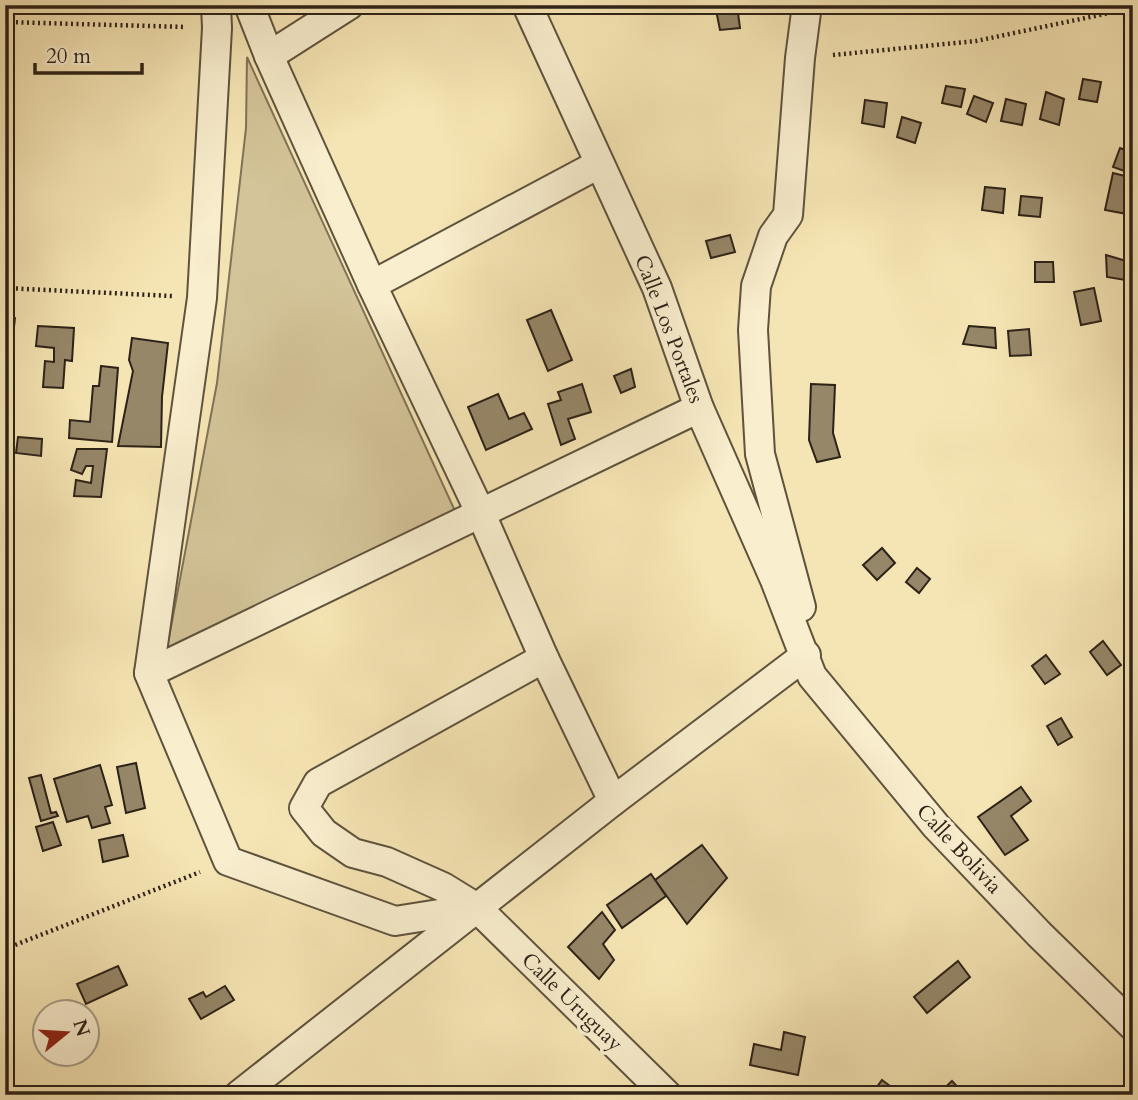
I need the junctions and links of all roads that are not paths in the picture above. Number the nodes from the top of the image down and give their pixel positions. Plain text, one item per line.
1 (249, 5) edge
2 (349, 5) edge
3 (527, 5) edge
4 (807, 5) edge
5 (216, 17) edge
6 (269, 56) junction
7 (599, 163) junction
8 (372, 285) junction
9 (699, 408) junction
10 (481, 514) junction
11 (806, 655) junction
12 (544, 659) junction
13 (149, 673) junction
14 (613, 801) junction
15 (477, 908) junction
16 (1133, 1026) edge
17 (239, 1095) edge
18 (667, 1095) edge

1 - 6 street
2 - 6 street
3 - 7 street, Calle Los Portales
4 - 11 street
5 - 13 street
6 - 8 street
7 - 8 street
7 - 9 street, Calle Los Portales
8 - 10 street
9 - 10 street
9 - 11 street, Calle Los Portales
10 - 12 street
10 - 13 street
11 - 14 street
11 - 16 street, Calle Bolivia
12 - 14 street
12 - 15 street, Calle Uruguay
13 - 15 street
14 - 15 street
15 - 17 street
15 - 18 street, Calle Uruguay

